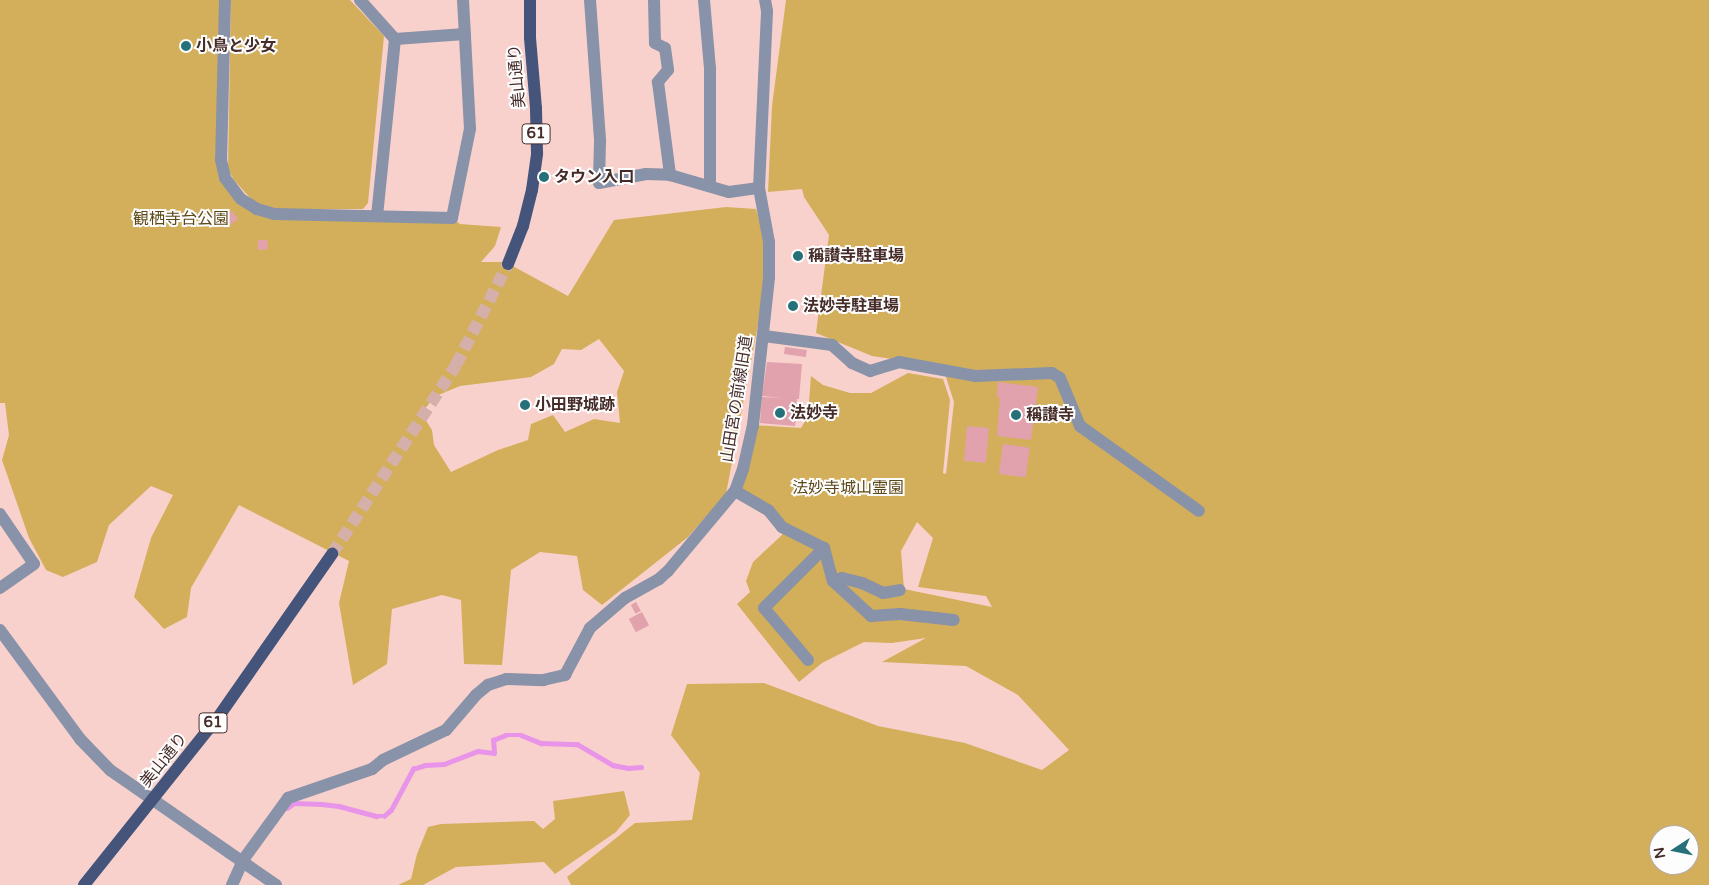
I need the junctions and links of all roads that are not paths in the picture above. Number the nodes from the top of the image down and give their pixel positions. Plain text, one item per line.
1 (225, 0) edge
2 (360, 0) edge
3 (463, 0) edge
4 (530, 0) edge
5 (590, 0) edge
6 (654, 0) edge
7 (704, 0) edge
8 (765, 0) edge
9 (465, 34) junction
10 (395, 39) junction
11 (670, 175) junction
12 (710, 186) junction
13 (759, 188) junction
14 (377, 216) junction
15 (508, 264) tunnel mouth
16 (764, 336) junction
17 (735, 490) junction
18 (1199, 511) dead end
19 (0, 514) edge
20 (824, 548) junction
21 (332, 554) tunnel mouth
22 (833, 580) junction
23 (0, 588) edge
24 (900, 590) dead end
25 (954, 620) dead end
26 (0, 630) edge
27 (808, 660) dead end
28 (154, 798) junction
29 (246, 863) junction
30 (84, 885) edge
31 (232, 885) edge
32 (276, 885) edge

1 - 14 street
2 - 10 street
3 - 9 street
4 - 15 main road, 美山通り / 61
5 - 11 street
6 - 11 street
7 - 12 street
8 - 13 street, 山田宮の前線旧道
9 - 10 street
9 - 14 street
10 - 14 street
11 - 12 street
12 - 13 street
13 - 16 street, 山田宮の前線旧道
16 - 17 street, 山田宮の前線旧道
16 - 18 street
17 - 20 street
17 - 29 street, 山田宮の前線旧道
19 - 23 street
20 - 22 street
20 - 27 street
21 - 28 main road, 美山通り / 61
22 - 24 street
22 - 25 street
26 - 28 street
28 - 29 street
28 - 30 main road, 美山通り / 61
29 - 31 street, 山田宮の前線旧道
29 - 32 street

